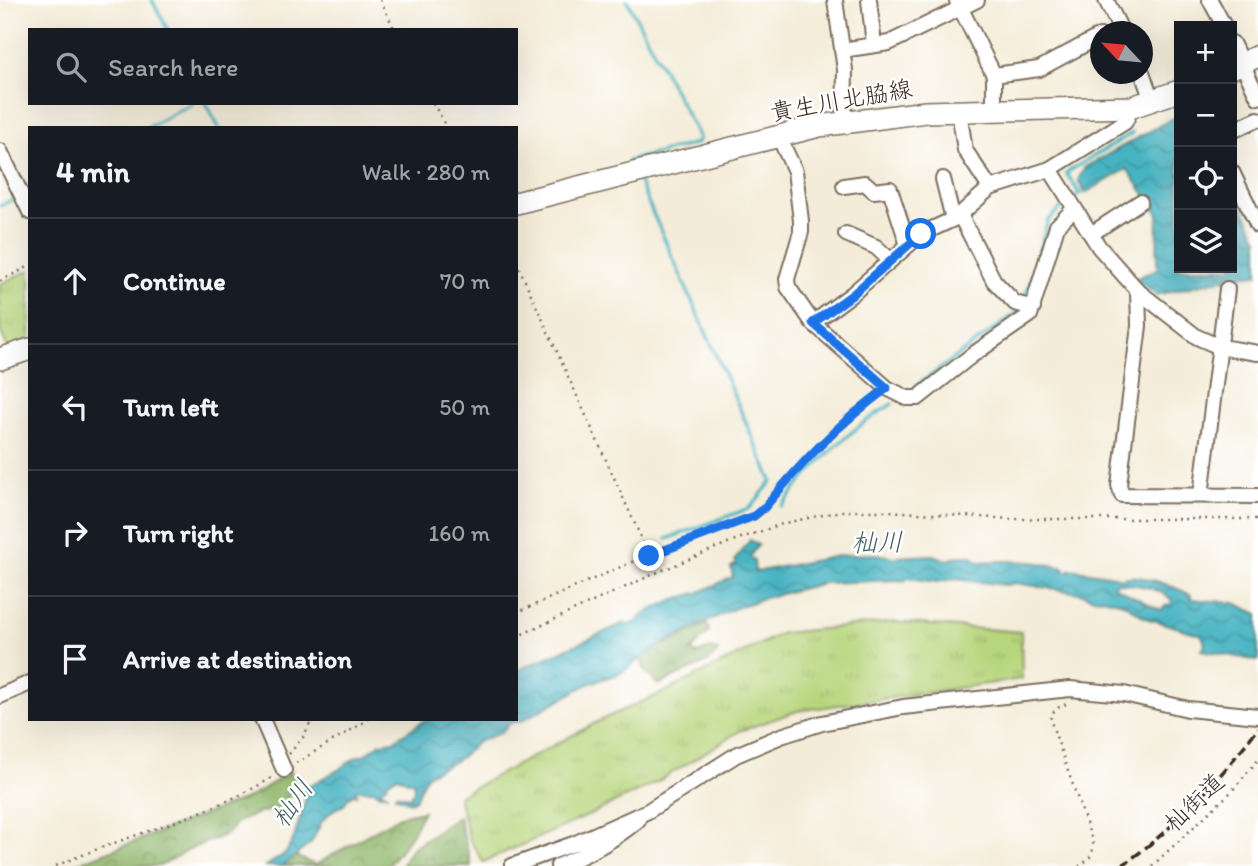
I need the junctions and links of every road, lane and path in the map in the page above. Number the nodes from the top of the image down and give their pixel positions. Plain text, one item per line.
1 (380, 0) edge
2 (835, 0) edge
3 (869, 0) edge
4 (976, 0) edge
5 (1106, 0) edge
6 (1210, 0) edge
7 (958, 4) edge
8 (1113, 21) edge
9 (1221, 21) edge
10 (394, 28) edge
11 (1090, 42) edge
12 (874, 45) junction
13 (842, 50) junction
14 (1244, 63) edge
15 (994, 75) junction
16 (1143, 84) edge
17 (1174, 93) edge
18 (1258, 97) edge
19 (1142, 104) junction
20 (434, 105) edge
21 (994, 110) junction
22 (959, 111) junction
23 (1258, 119) edge
24 (844, 122) junction
25 (445, 126) edge
26 (1237, 129) edge
27 (779, 136) junction
28 (0, 151) edge
29 (1050, 169) junction
30 (943, 178) dead end
31 (1237, 182) edge
32 (845, 186) dead end
33 (990, 188) junction
34 (518, 202) edge
35 (1140, 202) dead end
36 (1071, 203) junction
37 (28, 208) edge
38 (956, 217) junction
39 (1258, 226) edge
40 (846, 234) dead end
41 (1091, 234) junction
42 (908, 244) junction
43 (890, 260) junction
44 (518, 265) edge
45 (28, 267) edge
46 (0, 281) edge
47 (1227, 289) dead end
48 (1138, 291) junction
49 (1033, 308) junction
50 (813, 323) junction
51 (1220, 347) junction
52 (28, 350) edge
53 (1258, 354) edge
54 (0, 359) edge
55 (887, 388) junction
56 (1201, 495) junction
57 (1258, 496) edge
58 (1258, 519) edge
59 (649, 556) junction
60 (518, 611) edge
61 (518, 635) edge
62 (28, 684) edge
63 (1096, 691) junction
64 (0, 696) edge
65 (1258, 716) edge
66 (262, 721) edge
67 (311, 721) edge
68 (365, 721) edge
69 (1258, 760) edge
70 (282, 764) junction
71 (648, 811) junction
72 (56, 866) edge
73 (512, 866) edge
74 (558, 866) edge
75 (1079, 866) edge
76 (1152, 866) edge

1 - 10 path
2 - 13 street
3 - 12 street
4 - 7 street
5 - 8 street
6 - 9 street
7 - 12 street
7 - 15 street
11 - 15 street
12 - 13 street
13 - 24 street
14 - 18 street
15 - 21 street
16 - 19 street
17 - 19 main road, 貴生川北脇線
19 - 21 main road, 貴生川北脇線
19 - 29 street
20 - 25 path
21 - 22 main road, 貴生川北脇線
22 - 24 main road, 貴生川北脇線
22 - 33 street
23 - 26 street
24 - 27 main road, 貴生川北脇線
27 - 34 main road, 貴生川北脇線
27 - 50 street
28 - 37 street
29 - 33 street
29 - 36 street
30 - 38 street
31 - 39 street
32 - 42 street
33 - 38 street
35 - 41 street
36 - 41 street
36 - 49 street
38 - 42 street
38 - 49 street
40 - 43 street
41 - 48 street
42 - 43 street
43 - 50 street
44 - 59 path
45 - 46 path
47 - 51 street
48 - 51 street
48 - 56 street
49 - 55 street
50 - 55 street
51 - 53 street
51 - 56 street
52 - 54 main road
55 - 59 path
56 - 57 street
58 - 61 path
59 - 60 path
62 - 64 street
63 - 65 street
63 - 71 street
63 - 75 path
66 - 70 street
67 - 70 path
68 - 70 path
69 - 76 path, 杣街道
70 - 72 path
71 - 73 street
71 - 74 street

